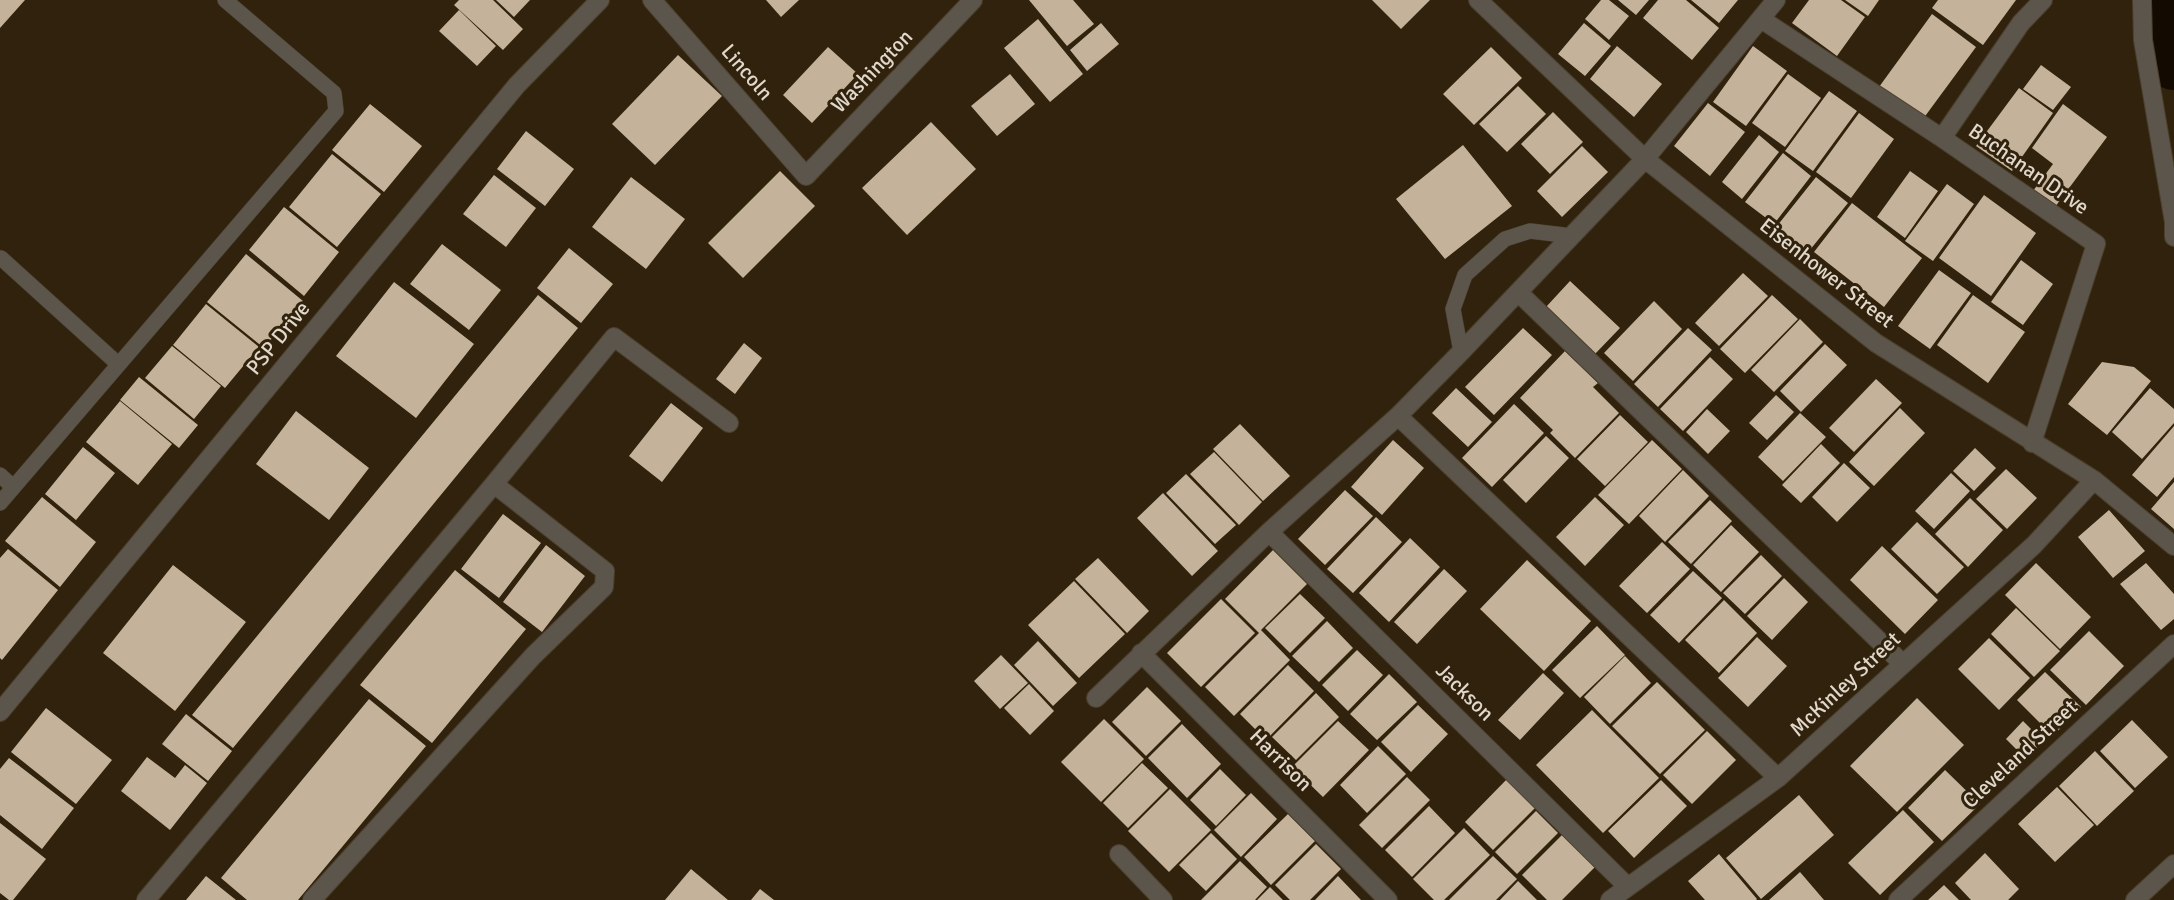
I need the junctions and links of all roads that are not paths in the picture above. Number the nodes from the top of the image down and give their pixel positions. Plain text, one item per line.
1 (225, 0) edge
2 (600, 0) edge
3 (652, 0) edge
4 (973, 0) edge
5 (1478, 0) edge
6 (1776, 0) edge
7 (2043, 0) edge
8 (2142, 0) edge
9 (1761, 19) junction
10 (1942, 138) junction
11 (1645, 159) junction
12 (806, 176) joint
13 (1572, 236) junction
14 (2174, 237) edge
15 (1, 258) edge
16 (1519, 293) junction
17 (1461, 352) junction
18 (118, 364) junction
19 (1398, 416) junction
20 (729, 423) dead end
21 (2032, 443) junction
22 (0, 475) edge
23 (2094, 480) junction
24 (494, 484) junction
25 (13, 487) junction
26 (0, 503) edge
27 (1269, 532) junction
28 (2174, 546) edge
29 (2174, 644) edge
30 (1141, 653) junction
31 (1902, 663) junction
32 (1096, 698) dead end
33 (0, 712) edge
34 (1778, 778) junction
35 (1119, 854) dead end
36 (2174, 864) edge
37 (1627, 886) junction
38 (146, 900) edge
39 (312, 900) edge
40 (1163, 900) edge
41 (1388, 900) edge
42 (1610, 900) edge
43 (1898, 900) edge
44 (2135, 900) edge

1 - 18 lane
2 - 33 street, PSP Drive
3 - 12 street, Lincoln
4 - 12 street, Washington
5 - 11 street, Eisenhower Street
6 - 9 street
7 - 10 street
8 - 14 street
9 - 10 street, Buchanan Drive
9 - 11 street
10 - 21 street, Buchanan Drive
11 - 13 street
11 - 21 street, Eisenhower Street
13 - 16 street
13 - 17 lane
15 - 18 lane
16 - 17 street
16 - 31 street
17 - 19 street
18 - 25 lane
19 - 27 street
19 - 34 street
20 - 24 street
21 - 23 street, Eisenhower Street
22 - 25 lane
23 - 28 street, Eisenhower Street
23 - 31 street, McKinley Street
24 - 38 street
24 - 39 street
25 - 26 lane
27 - 30 street
27 - 37 street, Jackson
29 - 43 street, Cleveland Street
30 - 32 street
30 - 41 street, Harrison
31 - 34 street, McKinley Street
34 - 37 street, McKinley Street
35 - 40 street
36 - 44 street
37 - 42 street, McKinley Street

